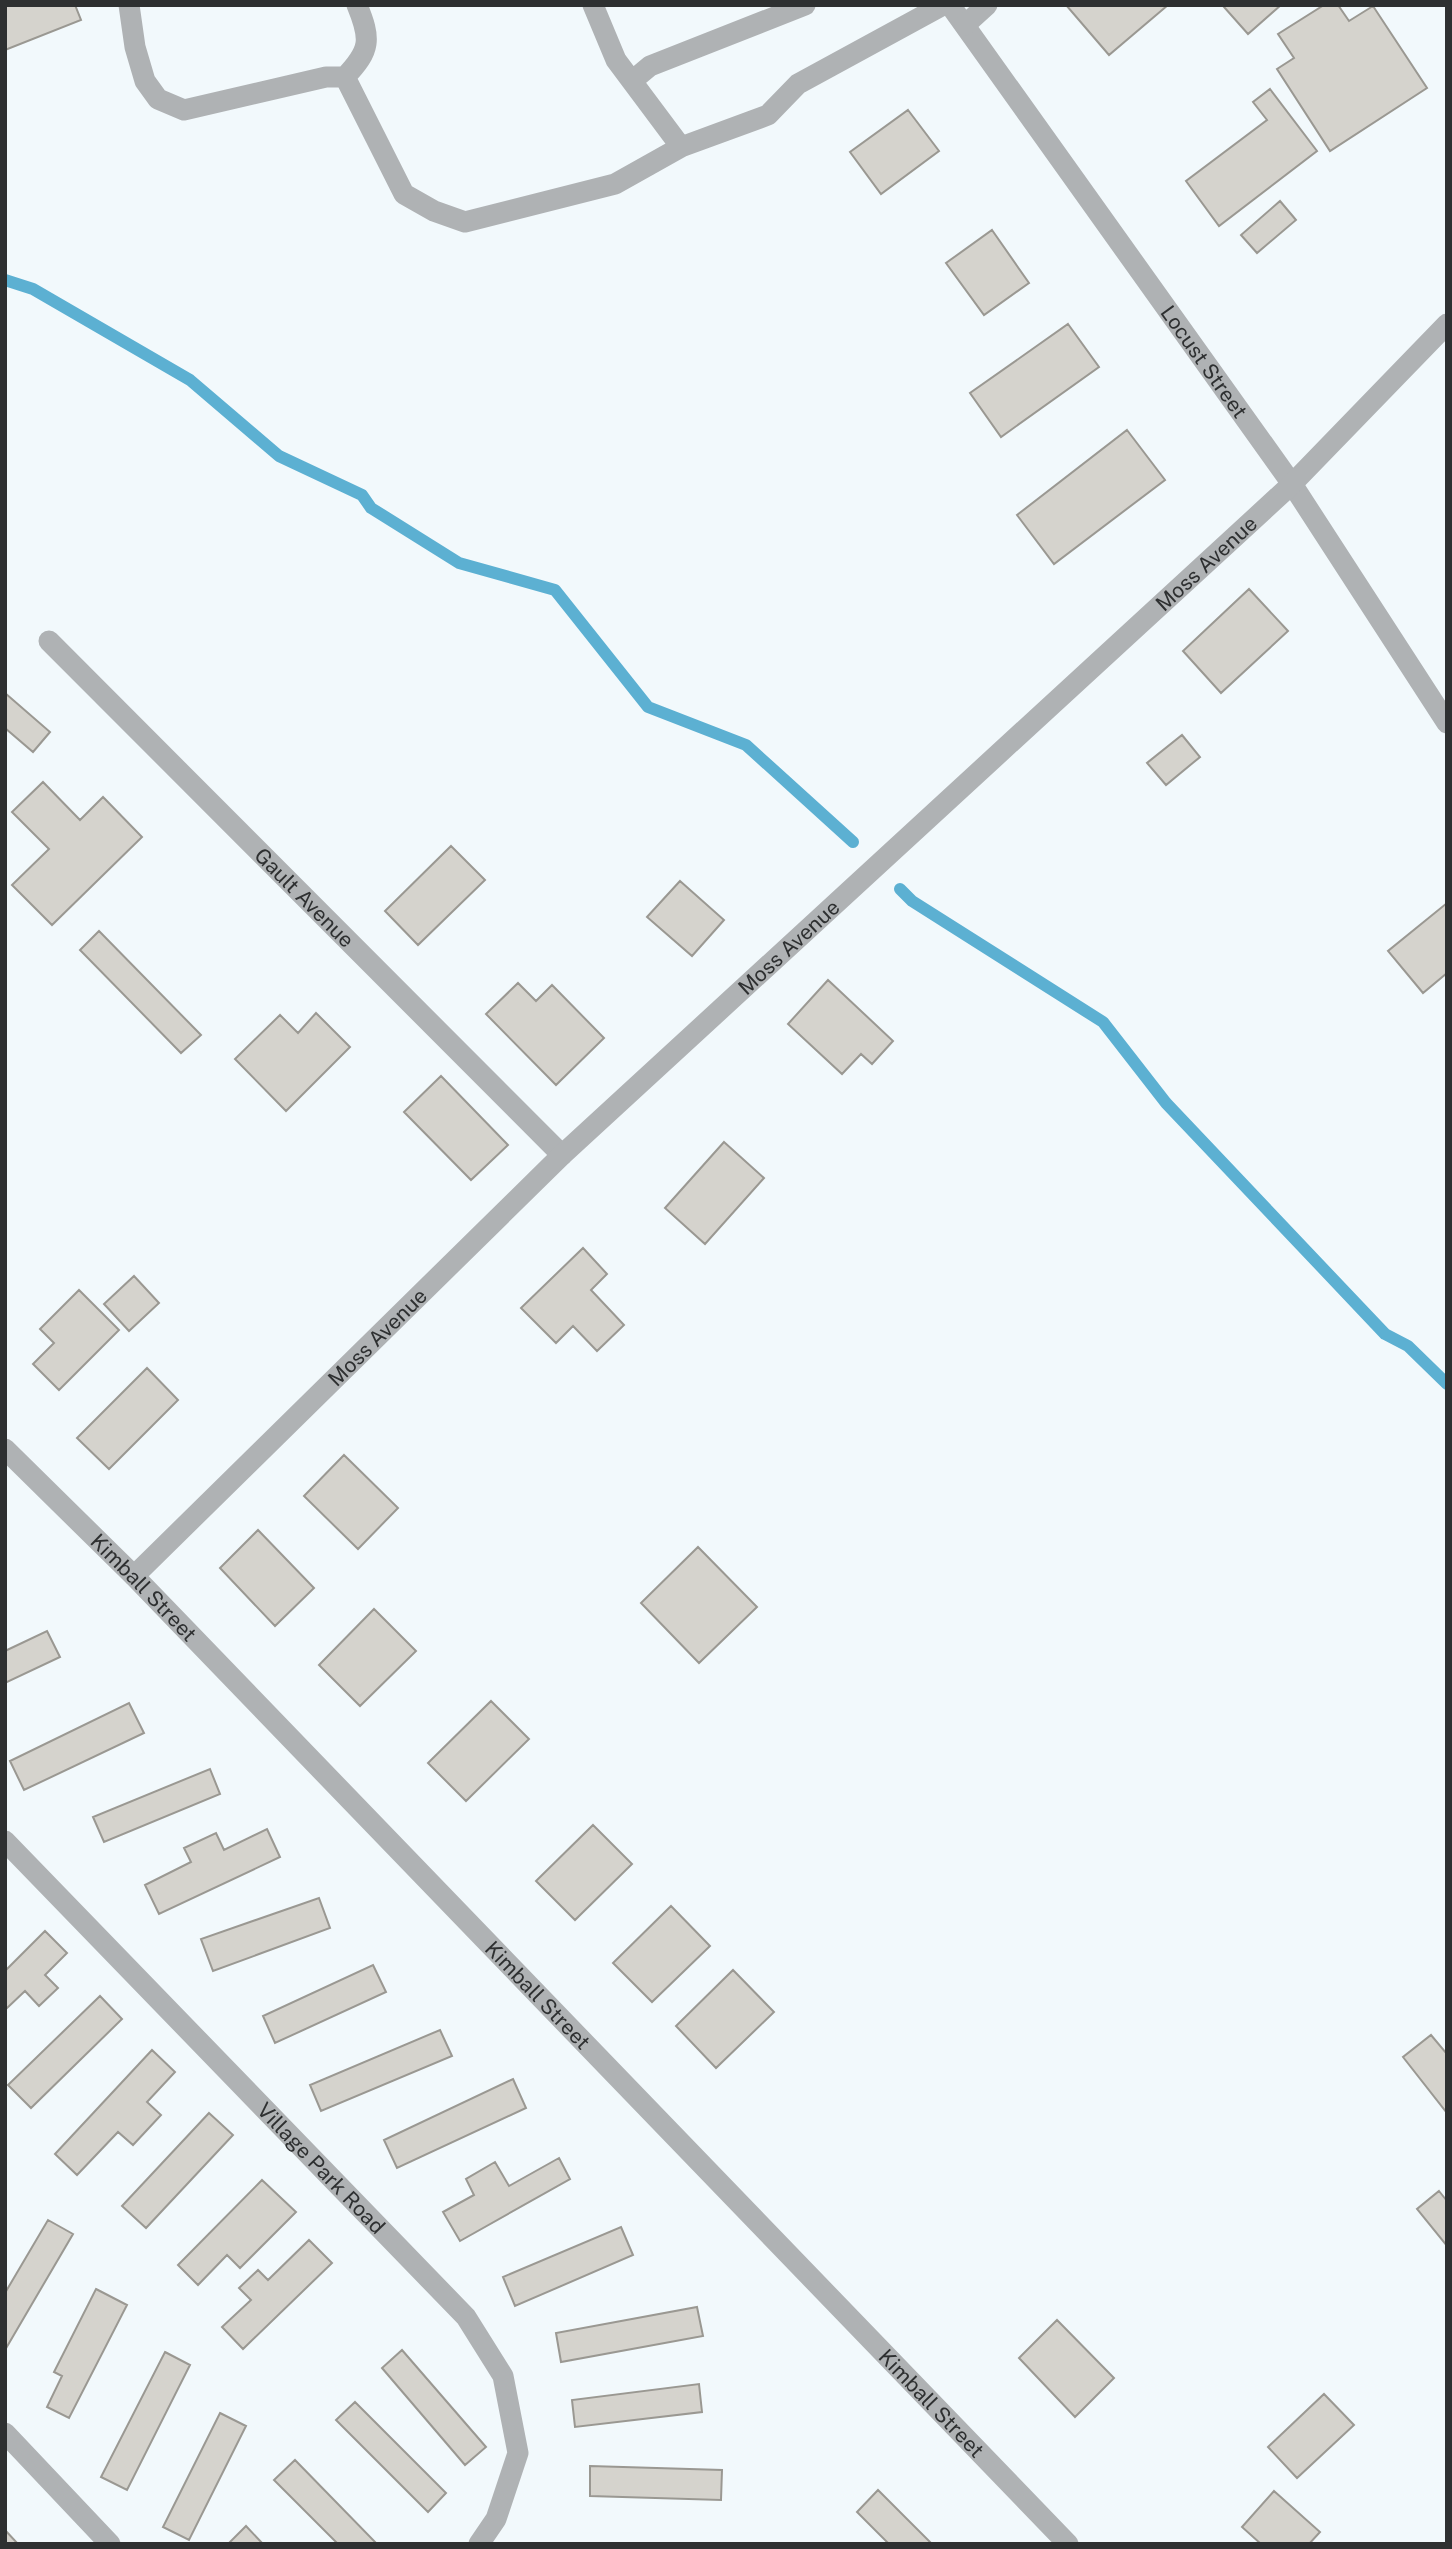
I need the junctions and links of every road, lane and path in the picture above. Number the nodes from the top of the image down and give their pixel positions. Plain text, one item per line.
1 (129, 5) edge
2 (357, 5) edge
3 (593, 5) edge
4 (805, 5) edge
5 (943, 5) edge
6 (950, 5) edge
7 (987, 5) edge
8 (965, 25) junction
9 (345, 77) junction
10 (632, 81) junction
11 (681, 147) junction
12 (1447, 324) edge
13 (1292, 484) junction
14 (49, 641) dead end
15 (1447, 723) edge
16 (562, 1154) junction
17 (5, 1449) edge
18 (134, 1576) junction
19 (5, 1841) edge
20 (5, 2433) edge
21 (110, 2544) edge
22 (479, 2544) edge
23 (1068, 2544) edge

1 - 9 street
2 - 9 street
3 - 10 street
4 - 10 street
5 - 11 street
6 - 8 street, Locust Street
7 - 8 street
8 - 13 street, Locust Street
9 - 11 street
10 - 11 street
12 - 13 street, Moss Avenue
13 - 15 street, Locust Street
13 - 16 street, Moss Avenue
14 - 16 street, Gault Avenue
16 - 18 street, Moss Avenue
17 - 18 street, Kimball Street
18 - 23 street, Kimball Street
19 - 22 street, Village Park Road
20 - 21 street

